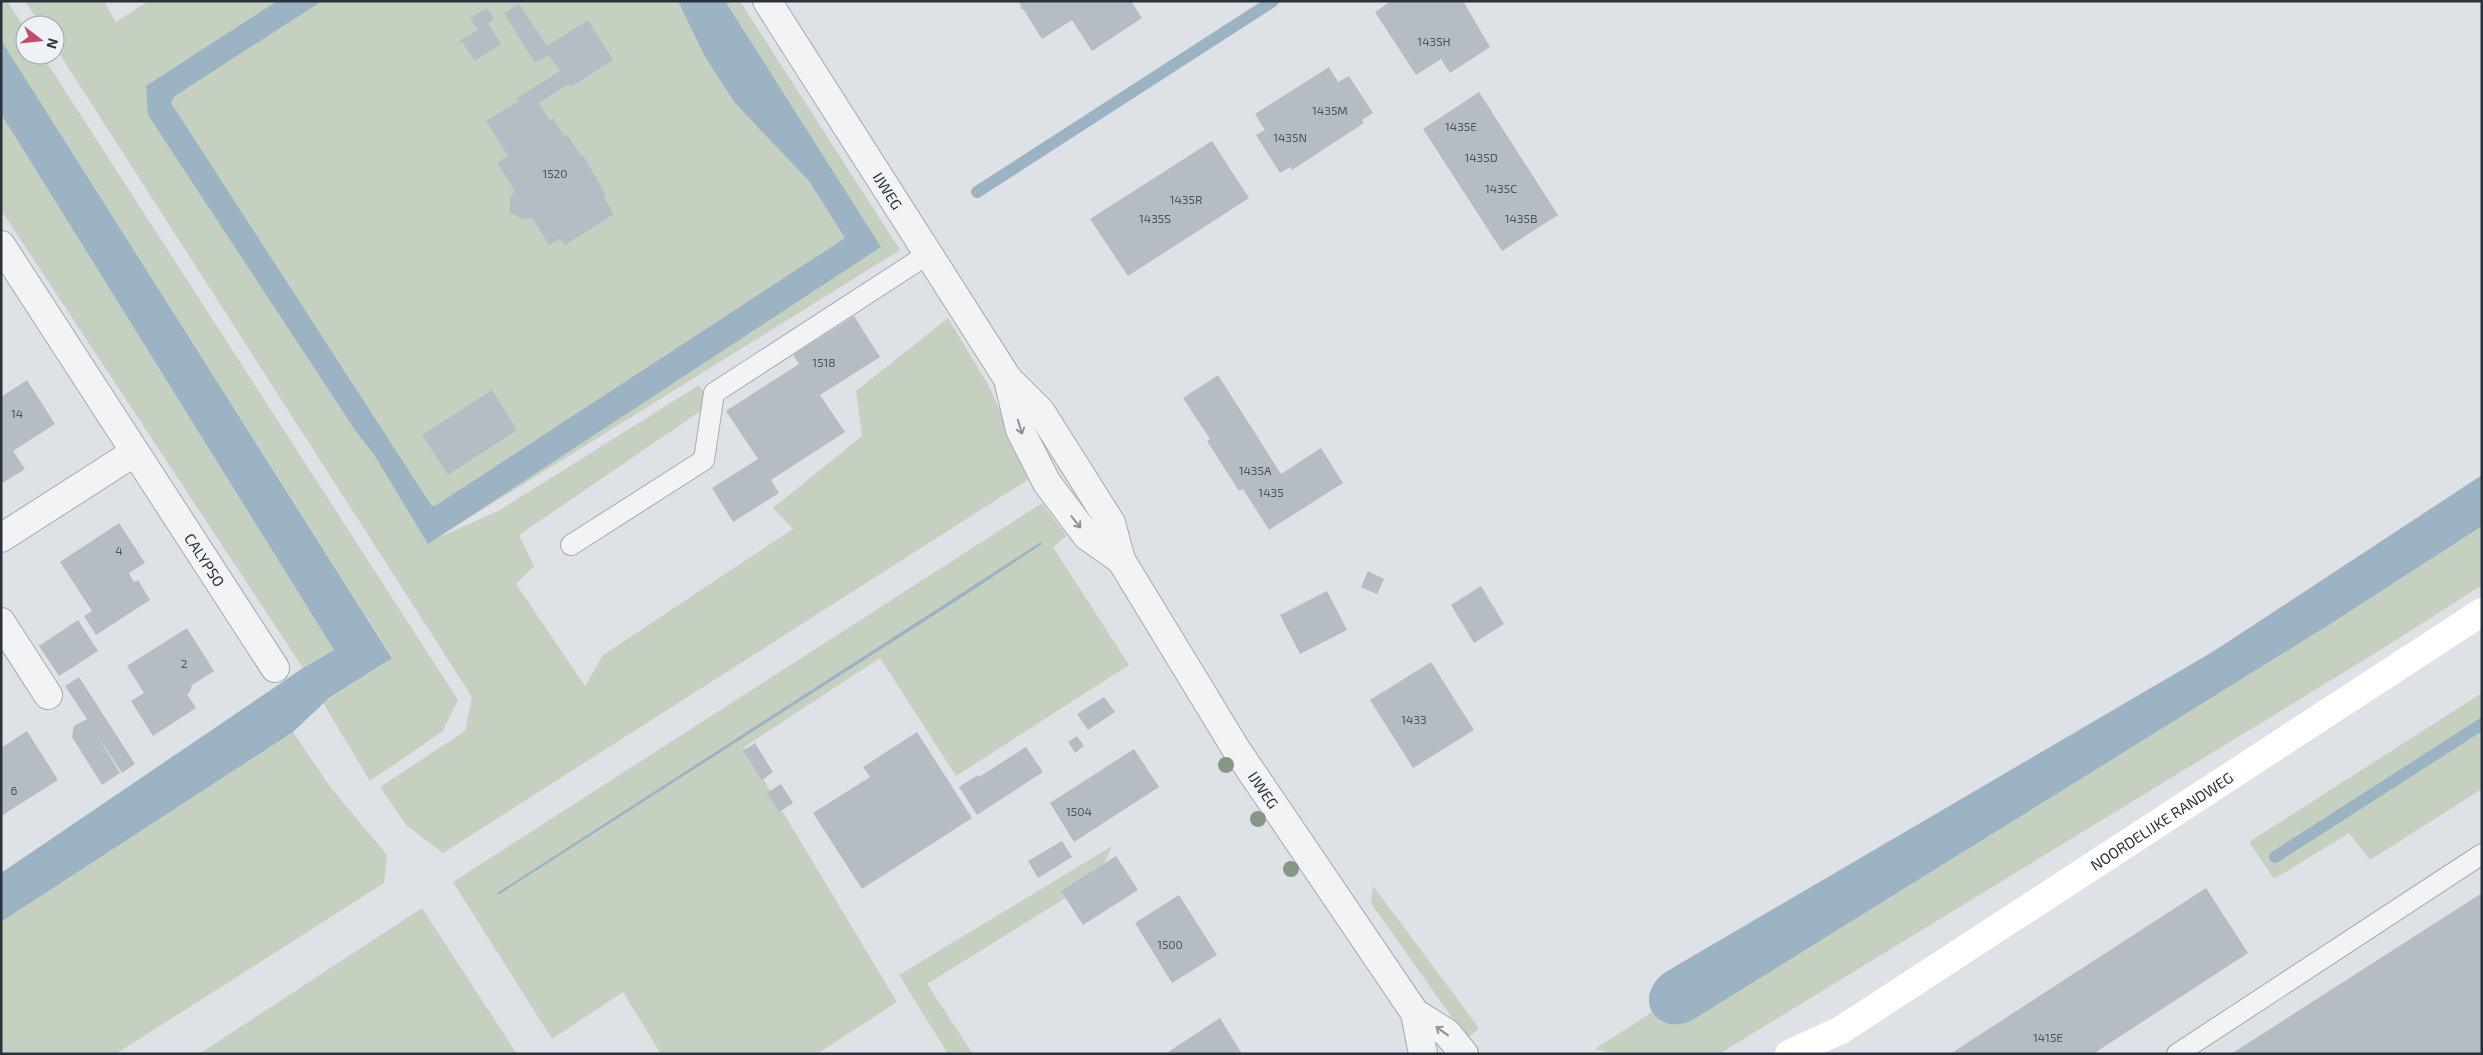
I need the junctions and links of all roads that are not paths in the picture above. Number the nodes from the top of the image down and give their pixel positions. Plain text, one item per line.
1 (767, 1) edge
2 (1, 245) edge
3 (928, 254) junction
4 (135, 452) junction
5 (1, 538) edge
6 (572, 545) dead end
7 (2482, 612) edge
8 (1, 622) edge
9 (275, 668) dead end
10 (48, 694) dead end
11 (2482, 854) edge
12 (1415, 1013) junction
13 (1841, 1030) junction
14 (1423, 1054) edge
15 (1464, 1054) edge
16 (1789, 1054) edge
17 (1814, 1054) edge
18 (2177, 1054) edge

1 - 3 street, IJWEG
2 - 4 street, CALYPSO
3 - 6 lane
3 - 12 street, IJWEG
4 - 5 street
4 - 9 street, CALYPSO
7 - 13 main road, NOORDELIJKE RANDWEG
8 - 10 street
11 - 18 lane
12 - 14 street, IJWEG
15 -> 12 street, IJWEG
13 - 16 main road, NOORDELIJKE RANDWEG
13 - 17 main road, NOORDELIJKE RANDWEG

